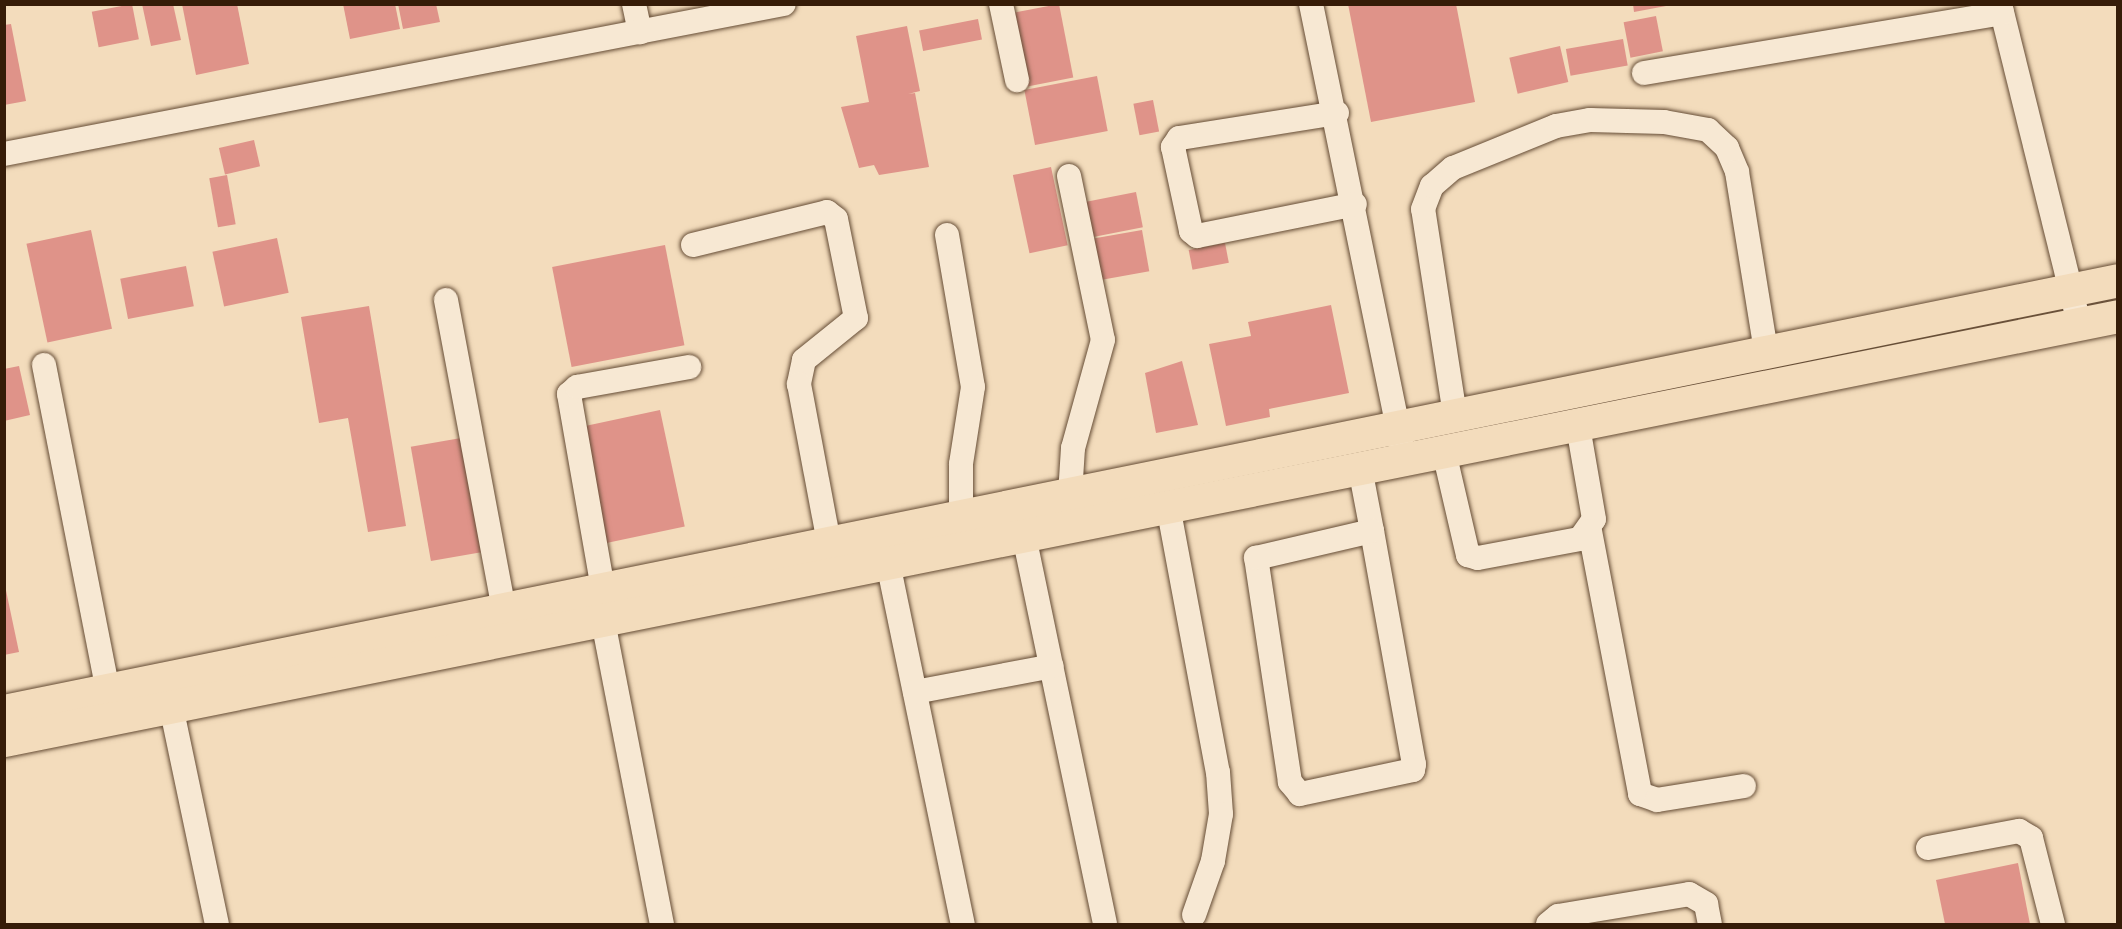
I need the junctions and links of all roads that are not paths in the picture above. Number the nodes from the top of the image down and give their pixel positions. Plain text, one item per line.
1 (634, 4) edge
2 (784, 4) edge
3 (1001, 4) edge
4 (1311, 4) edge
5 (2001, 9) edge
6 (640, 32) junction
7 (1644, 73) dead end
8 (1017, 80) dead end
9 (1337, 113) junction
10 (4, 154) edge
11 (1069, 176) dead end
12 (1355, 204) junction
13 (947, 235) dead end
14 (693, 245) dead end
15 (2118, 280) edge
16 (2073, 289) junction
17 (446, 300) dead end
18 (2118, 316) edge
19 (2079, 324) junction
20 (1766, 352) junction
21 (44, 365) dead end
22 (689, 367) dead end
23 (1455, 415) junction
24 (1578, 426) junction
25 (1398, 427) junction
26 (1444, 452) junction
27 (1404, 459) junction
28 (1360, 468) junction
29 (1070, 494) junction
30 (1168, 506) junction
31 (961, 516) junction
32 (1372, 531) junction
33 (1590, 531) junction
34 (1024, 536) junction
35 (829, 543) junction
36 (888, 563) junction
37 (603, 589) junction
38 (504, 609) junction
39 (603, 621) junction
40 (1052, 666) junction
41 (108, 690) junction
42 (168, 692) junction
43 (915, 692) junction
44 (4, 711) edge
45 (4, 740) edge
46 (1744, 786) dead end
47 (1928, 848) dead end
48 (1194, 915) dead end
49 (217, 924) edge
50 (662, 924) edge
51 (963, 924) edge
52 (1105, 924) edge
53 (1548, 924) edge
54 (1710, 924) edge
55 (2053, 924) edge

1 - 6 street
2 - 6 street
3 - 8 street
4 - 9 street
5 - 7 street
5 - 16 street
6 - 10 street
9 - 12 street
9 - 12 street
11 - 29 street
12 - 25 street
13 - 31 street
14 - 35 street
15 - 16 highway
16 - 19 street
16 - 20 highway
17 - 38 street
18 - 19 highway
19 - 24 highway
20 - 23 highway
20 - 23 street
21 - 41 street
22 - 37 street
23 - 25 highway
24 - 26 highway
24 - 33 street
25 - 27 street
25 - 29 highway
26 - 27 highway
26 - 33 street
27 - 28 highway
28 - 30 highway
28 - 32 street
29 - 31 highway
30 - 34 highway
30 - 48 street
31 - 35 highway
32 - 32 street
33 - 46 street
34 - 36 highway
34 - 40 street
35 - 37 highway
36 - 39 highway
36 - 43 street
37 - 38 highway
38 - 42 highway
39 - 42 highway
39 - 50 street
40 - 43 street
40 - 52 street
41 - 42 highway
41 - 44 highway
42 - 45 highway
42 - 49 street
43 - 51 street
47 - 55 street
53 - 54 street

